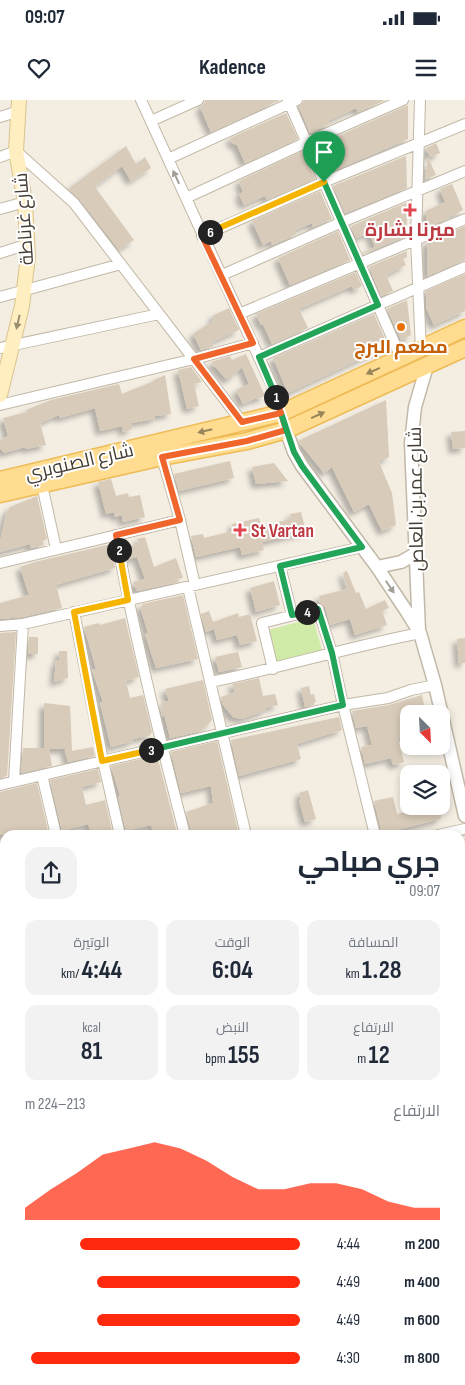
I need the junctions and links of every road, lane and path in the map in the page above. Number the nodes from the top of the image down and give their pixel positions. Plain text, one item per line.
1 (141, 100) edge
2 (198, 100) edge
3 (403, 100) edge
4 (420, 100) edge
5 (292, 101) edge
6 (19, 106) edge
7 (0, 117) edge
8 (151, 121) junction
9 (465, 124) edge
10 (307, 142) junction
11 (420, 142) junction
12 (16, 151) junction
13 (0, 157) edge
14 (168, 159) junction
15 (465, 171) edge
16 (324, 182) junction
17 (417, 191) junction
18 (186, 198) junction
19 (25, 202) junction
20 (0, 209) edge
21 (465, 219) edge
22 (342, 222) junction
23 (202, 236) junction
24 (416, 240) junction
25 (28, 244) junction
26 (0, 253) edge
27 (121, 264) junction
28 (360, 264) junction
29 (465, 267) edge
30 (222, 275) junction
31 (418, 288) junction
32 (25, 289) junction
33 (0, 297) edge
34 (378, 305) junction
35 (159, 314) junction
36 (239, 314) junction
37 (465, 328) edge
38 (253, 343) junction
39 (6, 347) edge
40 (465, 348) edge
41 (421, 350) junction
42 (259, 357) junction
43 (402, 358) junction
44 (194, 359) junction
45 (427, 366) junction
46 (0, 395) edge
47 (0, 405) edge
48 (281, 413) junction
49 (242, 422) junction
50 (286, 430) junction
51 (162, 457) junction
52 (0, 480) edge
53 (42, 485) junction
54 (0, 494) edge
55 (180, 520) junction
56 (116, 535) junction
57 (362, 547) junction
58 (56, 549) junction
59 (415, 554) junction
60 (0, 563) edge
61 (280, 566) junction
62 (377, 568) junction
63 (191, 586) junction
64 (128, 600) junction
65 (74, 612) junction
66 (292, 615) junction
67 (23, 624) junction
68 (0, 626) edge
69 (420, 633) junction
70 (332, 653) junction
71 (273, 669) junction
72 (210, 682) junction
73 (435, 685) junction
74 (343, 705) junction
75 (222, 733) junction
76 (162, 747) junction
77 (102, 761) junction
78 (42, 775) junction
79 (14, 782) junction
80 (0, 785) edge
81 (465, 816) edge
82 (55, 830) edge
83 (119, 830) edge
84 (184, 830) edge
85 (245, 830) edge
86 (374, 830) edge

1 - 8 street
2 - 8 street
3 - 10 street
4 - 11 street
5 - 10 street
5 - 14 street
6 - 7 street
6 - 12 main road, شارع غرناطة
8 - 14 street
9 - 11 street
10 - 16 street
10 - 18 street
11 - 16 street
11 - 17 street
12 - 13 street
12 - 19 main road, شارع غرناطة
12 - 27 street
18 -> 14 street
15 - 17 street
16 - 22 street
16 - 23 street
17 - 22 street
17 - 24 street
18 - 23 street
19 - 20 street
19 - 25 main road, شارع غرناطة
21 - 24 street
22 - 28 street
22 - 30 street
23 - 30 street
24 - 28 street
24 - 31 street
25 - 26 street
25 - 32 main road, شارع غرناطة
27 - 32 street
27 - 35 street
28 - 34 street
28 - 36 street
29 - 31 street
30 - 36 street
31 - 34 street
31 - 41 street
32 - 33 street
32 -> 39 main road, شارع غرناطة
34 - 42 street
34 - 43 street
35 - 39 street
35 - 44 street
36 - 38 street
37 - 41 main road, شارع الصنوبري
38 - 42 street
38 - 44 street
39 - 46 main road, شارع غرناطة
40 - 45 main road, شارع الصنوبري
41 - 43 main road, شارع الصنوبري
42 - 48 street
43 -> 48 main road, شارع الصنوبري
44 - 47 street
44 - 49 street
50 -> 45 main road, شارع الصنوبري
45 - 59 street, شارع عمر بن العاص
48 - 49 main road, شارع الصنوبري
48 - 50 main road
49 -> 52 main road, شارع الصنوبري
50 - 51 main road, شارع الصنوبري
50 - 57 street, شارع عمر بن العاص
51 - 53 main road, شارع الصنوبري
51 - 55 street
53 - 54 main road, شارع الصنوبري
53 - 58 street
55 - 56 street
55 - 63 street
56 - 58 street
56 - 64 street
57 - 61 street
57 - 62 street, شارع عمر بن العاص
58 - 60 street
59 - 62 street
59 - 69 street, شارع عمر بن العاص
61 - 63 street
61 - 66 street
62 -> 69 street, شارع عمر بن العاص
63 - 64 street
63 - 72 street
64 - 65 street
64 - 76 street
65 - 67 street
65 - 77 street
66 - 70 street
66 - 71 street
67 - 68 street
67 - 79 street
69 - 70 street
69 - 73 street, شارع عمر بن العاص
70 - 71 street
70 - 74 street
71 - 72 street
72 - 75 street
73 - 74 street
73 - 81 street, شارع عمر بن العاص
74 - 75 street
74 - 86 street
75 - 76 street
75 - 85 street
76 - 77 street
76 - 84 street
77 - 78 street
77 - 83 street
78 - 79 street
78 - 82 street
79 - 80 street

